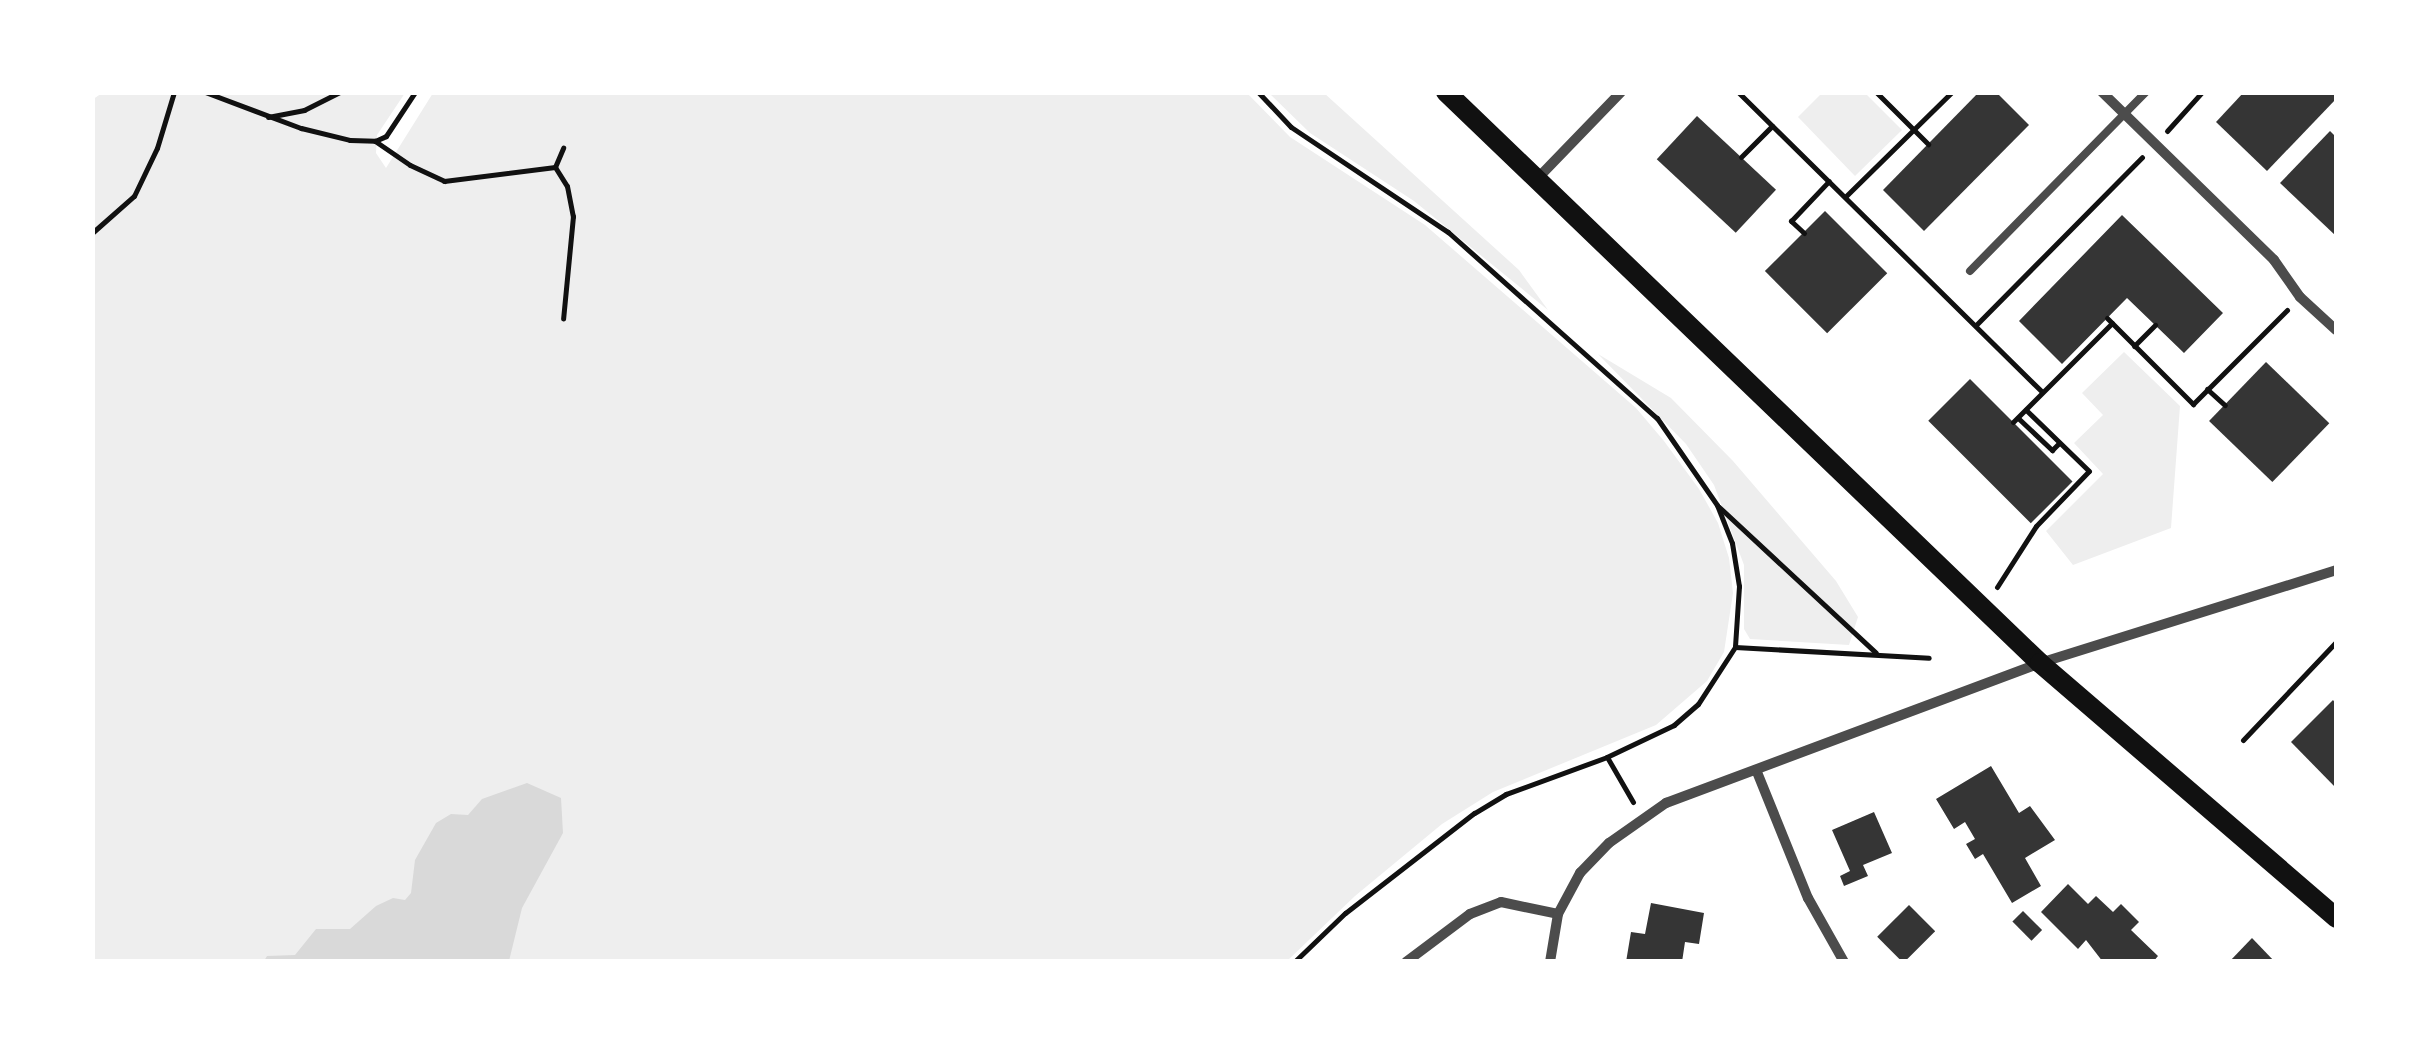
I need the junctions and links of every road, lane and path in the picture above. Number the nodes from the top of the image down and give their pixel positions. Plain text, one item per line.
1 (174, 92) edge
2 (205, 92) edge
3 (340, 92) edge
4 (414, 92) edge
5 (1258, 92) edge
6 (1446, 92) edge
7 (1621, 92) edge
8 (1738, 92) edge
9 (1876, 92) edge
10 (1952, 92) edge
11 (2102, 92) edge
12 (2146, 92) edge
13 (2202, 92) edge
14 (2124, 114) junction
15 (266, 118) junction
16 (1772, 126) junction
17 (1914, 130) junction
18 (375, 141) junction
19 (1928, 144) dead end
20 (2155, 144) junction
21 (563, 148) dead end
22 (1741, 157) dead end
23 (555, 167) junction
24 (1538, 179) junction
25 (1829, 180) junction
26 (1846, 196) junction
27 (92, 232) edge
28 (1804, 233) dead end
29 (1970, 272) dead end
30 (2300, 297) junction
31 (563, 319) dead end
32 (2155, 325) dead end
33 (1976, 326) junction
34 (2336, 330) edge
35 (2134, 346) junction
36 (2208, 388) junction
37 (2042, 392) junction
38 (2225, 406) dead end
39 (2026, 410) junction
40 (2060, 443) junction
41 (1717, 505) junction
42 (2336, 570) edge
43 (1979, 606) junction
44 (2336, 642) edge
45 (1735, 647) junction
46 (1876, 653) junction
47 (1929, 658) dead end
48 (2040, 663) junction
49 (2243, 740) dead end
50 (1606, 757) junction
51 (1757, 772) junction
52 (1641, 818) junction
53 (1558, 914) junction
54 (2336, 918) edge
55 (1294, 962) edge
56 (1406, 962) edge
57 (1550, 962) edge
58 (1844, 962) edge

1 - 27 path
2 - 15 path
3 - 15 path
4 - 18 path
5 - 41 path
6 - 24 main road
7 - 24 street
8 - 16 path
9 - 17 path
10 - 17 path
11 - 14 street
12 - 14 lane
13 - 20 path
14 - 20 street
14 - 29 lane
15 - 18 path
16 - 22 path
16 - 25 path
17 - 19 path
17 - 26 path
18 - 23 path
20 - 30 street
20 - 33 path
21 - 23 path
23 - 31 path
24 - 43 main road
25 - 26 path
25 - 28 path
26 - 33 path
30 - 34 street
30 - 36 path
32 - 35 path
33 - 37 path
35 - 36 path
35 - 37 path
36 - 38 path
37 - 39 path
39 - 40 path
39 - 40 path
40 - 43 path
41 - 45 path
41 - 46 path
42 - 48 street
43 - 48 main road
44 - 49 path
45 - 46 path
45 - 50 path
46 - 47 path
48 - 51 street
48 - 54 main road
50 - 52 path
50 - 55 path
51 - 52 street
51 - 58 street
52 - 53 street
53 - 56 street
53 - 57 street

